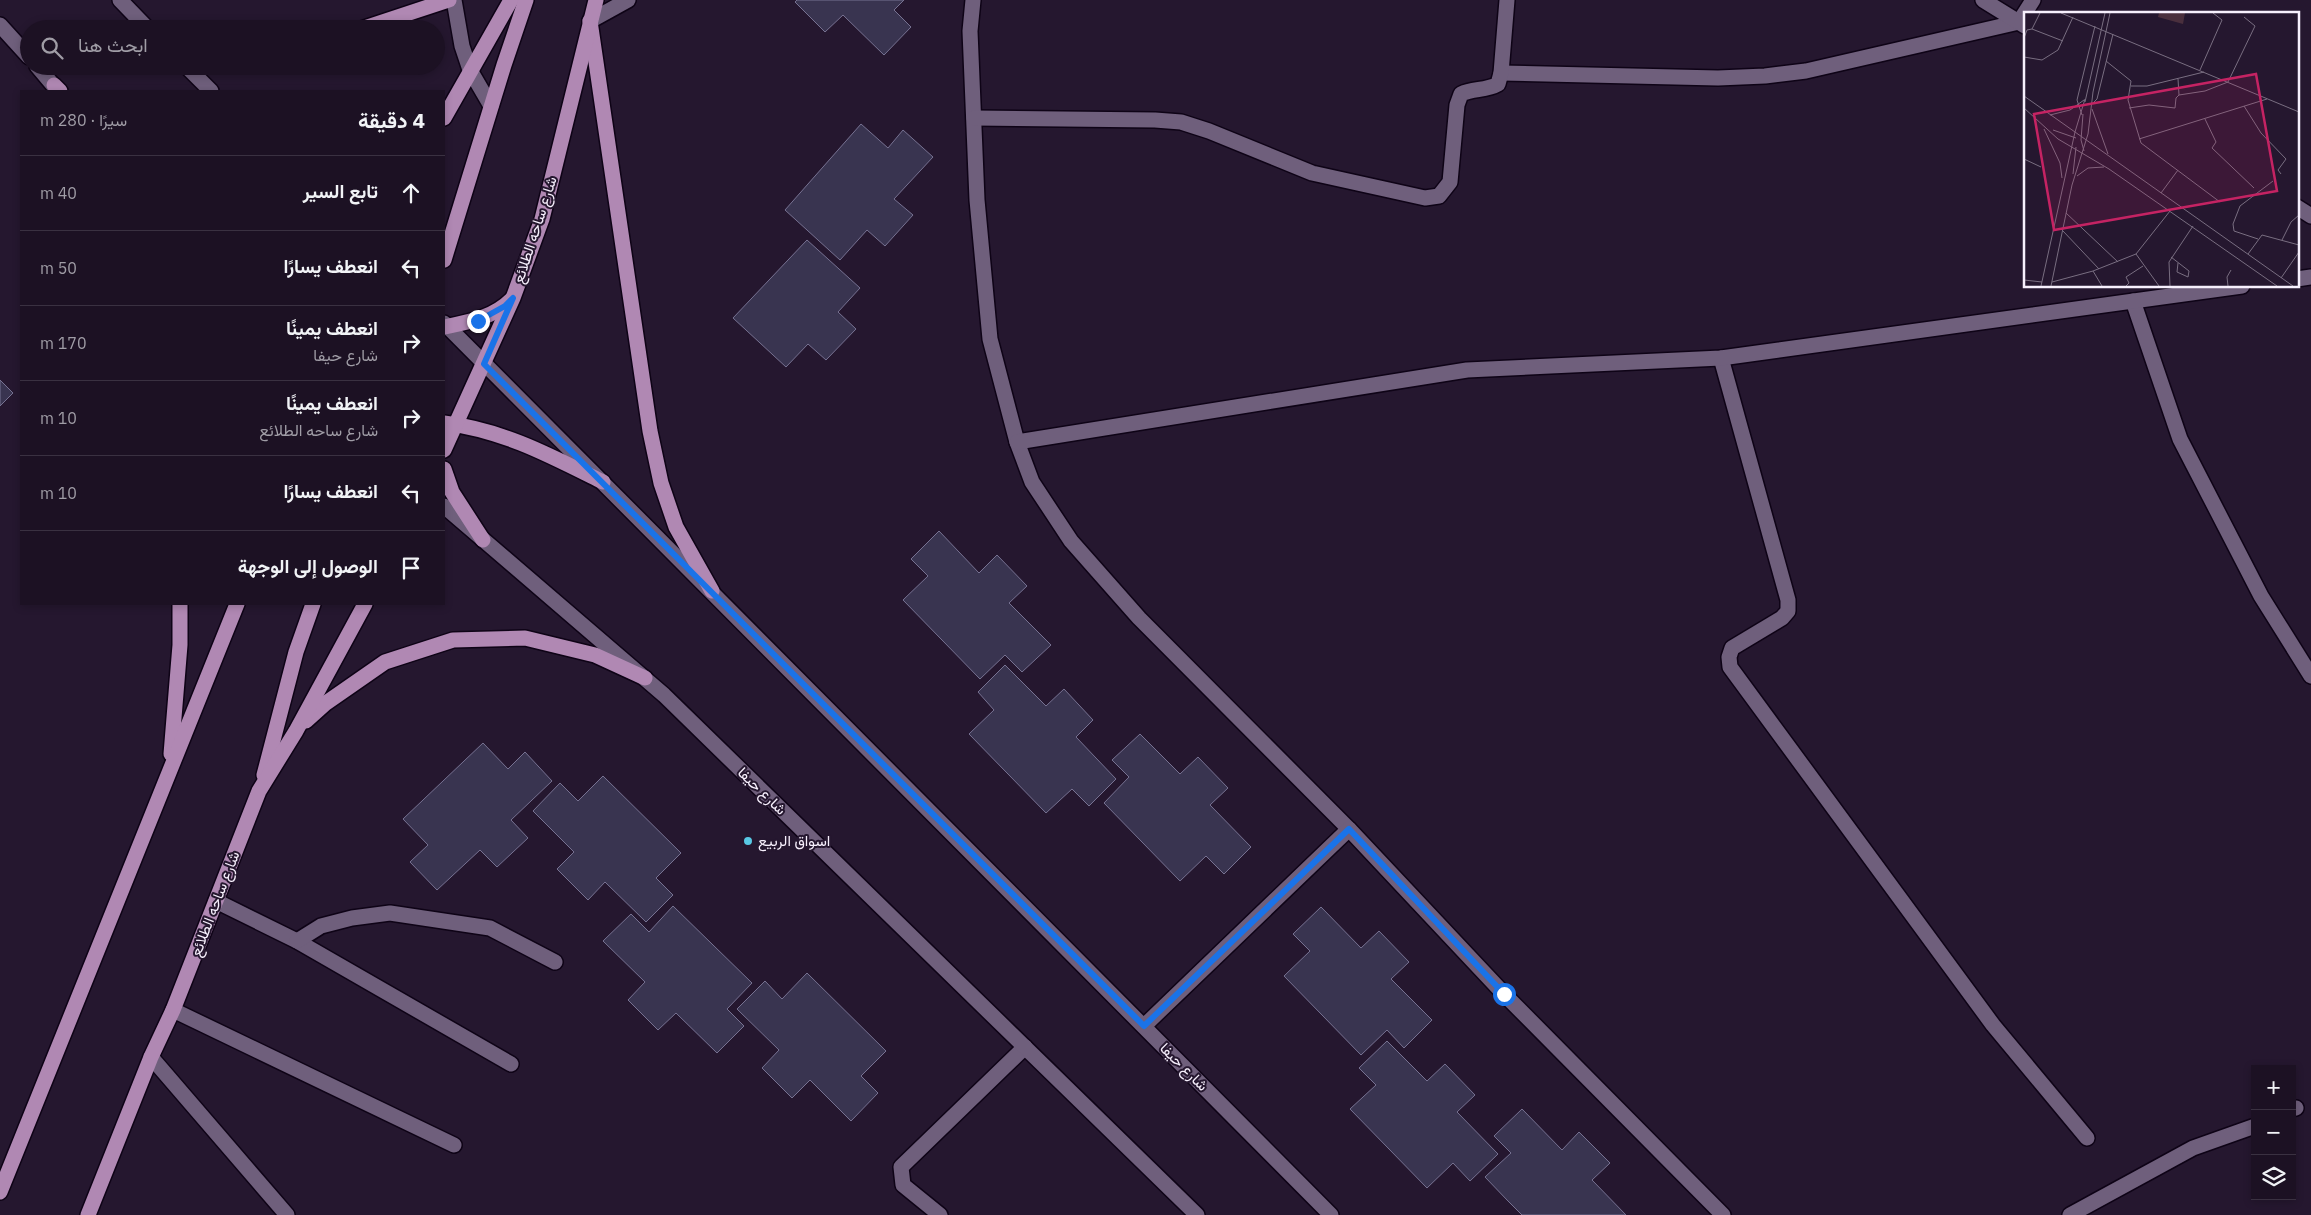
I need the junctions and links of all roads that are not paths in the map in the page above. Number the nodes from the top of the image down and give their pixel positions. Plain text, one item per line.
1 (120, 0) edge
2 (449, 0) edge
3 (454, 0) edge
4 (510, 0) edge
5 (526, 0) edge
6 (596, 0) edge
7 (628, 0) edge
8 (973, 0) edge
9 (1507, 0) edge
10 (1983, 0) edge
11 (2033, 0) edge
12 (2028, 12) edge
13 (139, 20) edge
14 (388, 20) edge
15 (590, 21) junction
16 (2022, 24) edge
17 (0, 25) edge
18 (20, 47) edge
19 (470, 70) junction
20 (1501, 73) junction
21 (44, 75) edge
22 (195, 75) edge
23 (57, 90) edge
24 (210, 90) edge
25 (491, 106) junction
26 (445, 116) edge
27 (974, 118) junction
28 (2298, 208) edge
29 (2311, 216) edge
30 (445, 257) edge
31 (2311, 277) edge
32 (2298, 279) edge
33 (2227, 288) edge
34 (513, 298) junction
35 (2133, 301) junction
36 (445, 326) edge
37 (1721, 358) junction
38 (484, 364) junction
39 (450, 424) edge
40 (1017, 442) junction
41 (445, 446) edge
42 (445, 472) edge
43 (603, 482) junction
44 (445, 507) edge
45 (483, 540) junction
46 (712, 591) junction
47 (180, 605) edge
48 (237, 605) edge
49 (313, 605) edge
50 (364, 605) edge
51 (2311, 676) edge
52 (645, 678) junction
53 (296, 731) junction
54 (170, 768) junction
55 (260, 791) junction
56 (1349, 829) junction
57 (216, 901) junction
58 (297, 941) junction
59 (555, 962) dead end
60 (173, 1010) junction
61 (1144, 1026) junction
62 (1025, 1047) junction
63 (151, 1057) junction
64 (512, 1064) dead end
65 (2251, 1127) edge
66 (2087, 1138) dead end
67 (454, 1145) dead end
68 (0, 1192) edge
69 (88, 1215) edge
70 (287, 1215) edge
71 (940, 1215) edge
72 (1197, 1215) edge
73 (1331, 1215) edge
74 (1723, 1215) edge
75 (2070, 1215) edge

1 - 13 street
2 - 14 main road
3 - 19 street
4 - 19 main road
5 - 25 main road
6 - 15 main road, شارع ساحه الطلائع
7 - 15 street
8 - 27 street
9 - 20 street
10 - 16 street
11 - 12 street
15 - 34 main road, شارع ساحه الطلائع
15 - 46 main road
16 - 20 street
17 - 18 street
19 - 25 street
19 - 26 main road
20 - 27 street
21 - 23 street
22 - 24 street
25 - 30 main road
27 - 40 street
28 - 29 street
31 - 32 street
33 - 35 street
34 - 36 main road
34 - 38 main road, شارع ساحه الطلائع
35 - 37 street
35 - 51 street
36 - 38 street, شارع حيفا
37 - 40 street
37 - 66 street
38 - 39 main road, شارع ساحه الطلائع
38 - 43 street, شارع حيفا
39 - 41 main road, شارع ساحه الطلائع
39 - 43 main road
40 - 56 street
42 - 45 main road
43 - 46 street, شارع حيفا
44 - 45 street, شارع حيفا
45 - 52 street, شارع حيفا
46 - 61 street, شارع حيفا
47 - 54 main road
48 - 54 main road
49 - 55 main road
50 - 53 main road, شارع ساحه الطلائع
52 - 53 main road
52 - 62 street, شارع حيفا
53 - 55 main road, شارع ساحه الطلائع
54 - 68 main road
55 - 57 main road, شارع ساحه الطلائع
56 - 61 street
56 - 74 street
57 - 58 street
57 - 60 main road, شارع ساحه الطلائع
58 - 59 street
58 - 64 street
60 - 63 main road, شارع ساحه الطلائع
60 - 67 street
61 - 73 street, شارع حيفا
62 - 71 street
62 - 72 street, شارع حيفا
63 - 69 main road, شارع ساحه الطلائع
63 - 70 street
65 - 75 street

